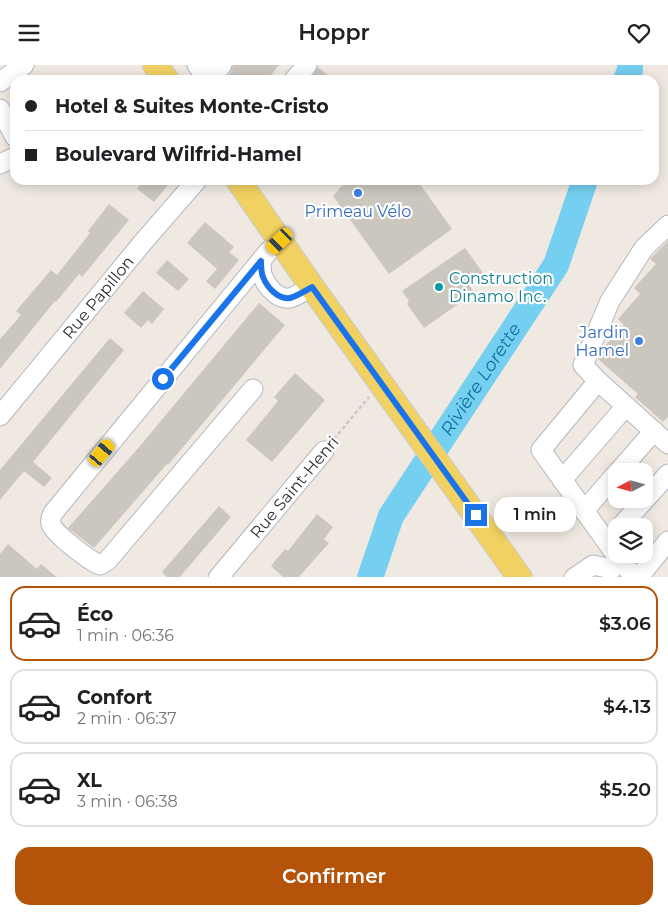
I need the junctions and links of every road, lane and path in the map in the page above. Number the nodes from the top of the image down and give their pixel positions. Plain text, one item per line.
1 (24, 65) edge
2 (222, 65) edge
3 (307, 65) edge
4 (213, 75) edge
5 (298, 75) edge
6 (0, 82) edge
7 (0, 109) edge
8 (10, 128) edge
9 (193, 185) edge
10 (241, 185) edge
11 (668, 225) edge
12 (280, 241) junction
13 (261, 261) junction
14 (312, 287) junction
15 (598, 381) junction
16 (253, 389) dead end
17 (370, 396) dead end
18 (626, 406) junction
19 (0, 416) edge
20 (654, 431) junction
21 (668, 443) edge
22 (324, 451) joint
23 (626, 463) edge
24 (668, 474) edge
25 (562, 480) junction
26 (608, 483) edge
27 (584, 511) junction
28 (628, 518) edge
29 (608, 533) edge
30 (668, 541) edge
31 (615, 570) edge
32 (218, 577) edge
33 (520, 577) edge
34 (574, 577) edge
35 (637, 577) edge

1 - 6 street
2 - 4 street
3 - 5 street
7 - 8 street
9 - 19 street, Rue Papillon
10 - 12 main road
11 - 15 street
12 - 13 street
12 - 14 main road
13 - 14 street
13 - 16 street
14 - 33 main road
15 - 18 street
15 - 25 street
17 - 22 path, Rue Saint-Henri
18 - 20 street
18 - 25 street
20 - 21 street
20 - 23 street
22 - 32 street, Rue Saint-Henri
24 - 28 street
25 - 27 street
26 - 27 street
27 - 29 street
30 - 35 street
31 - 34 street
31 - 35 street

